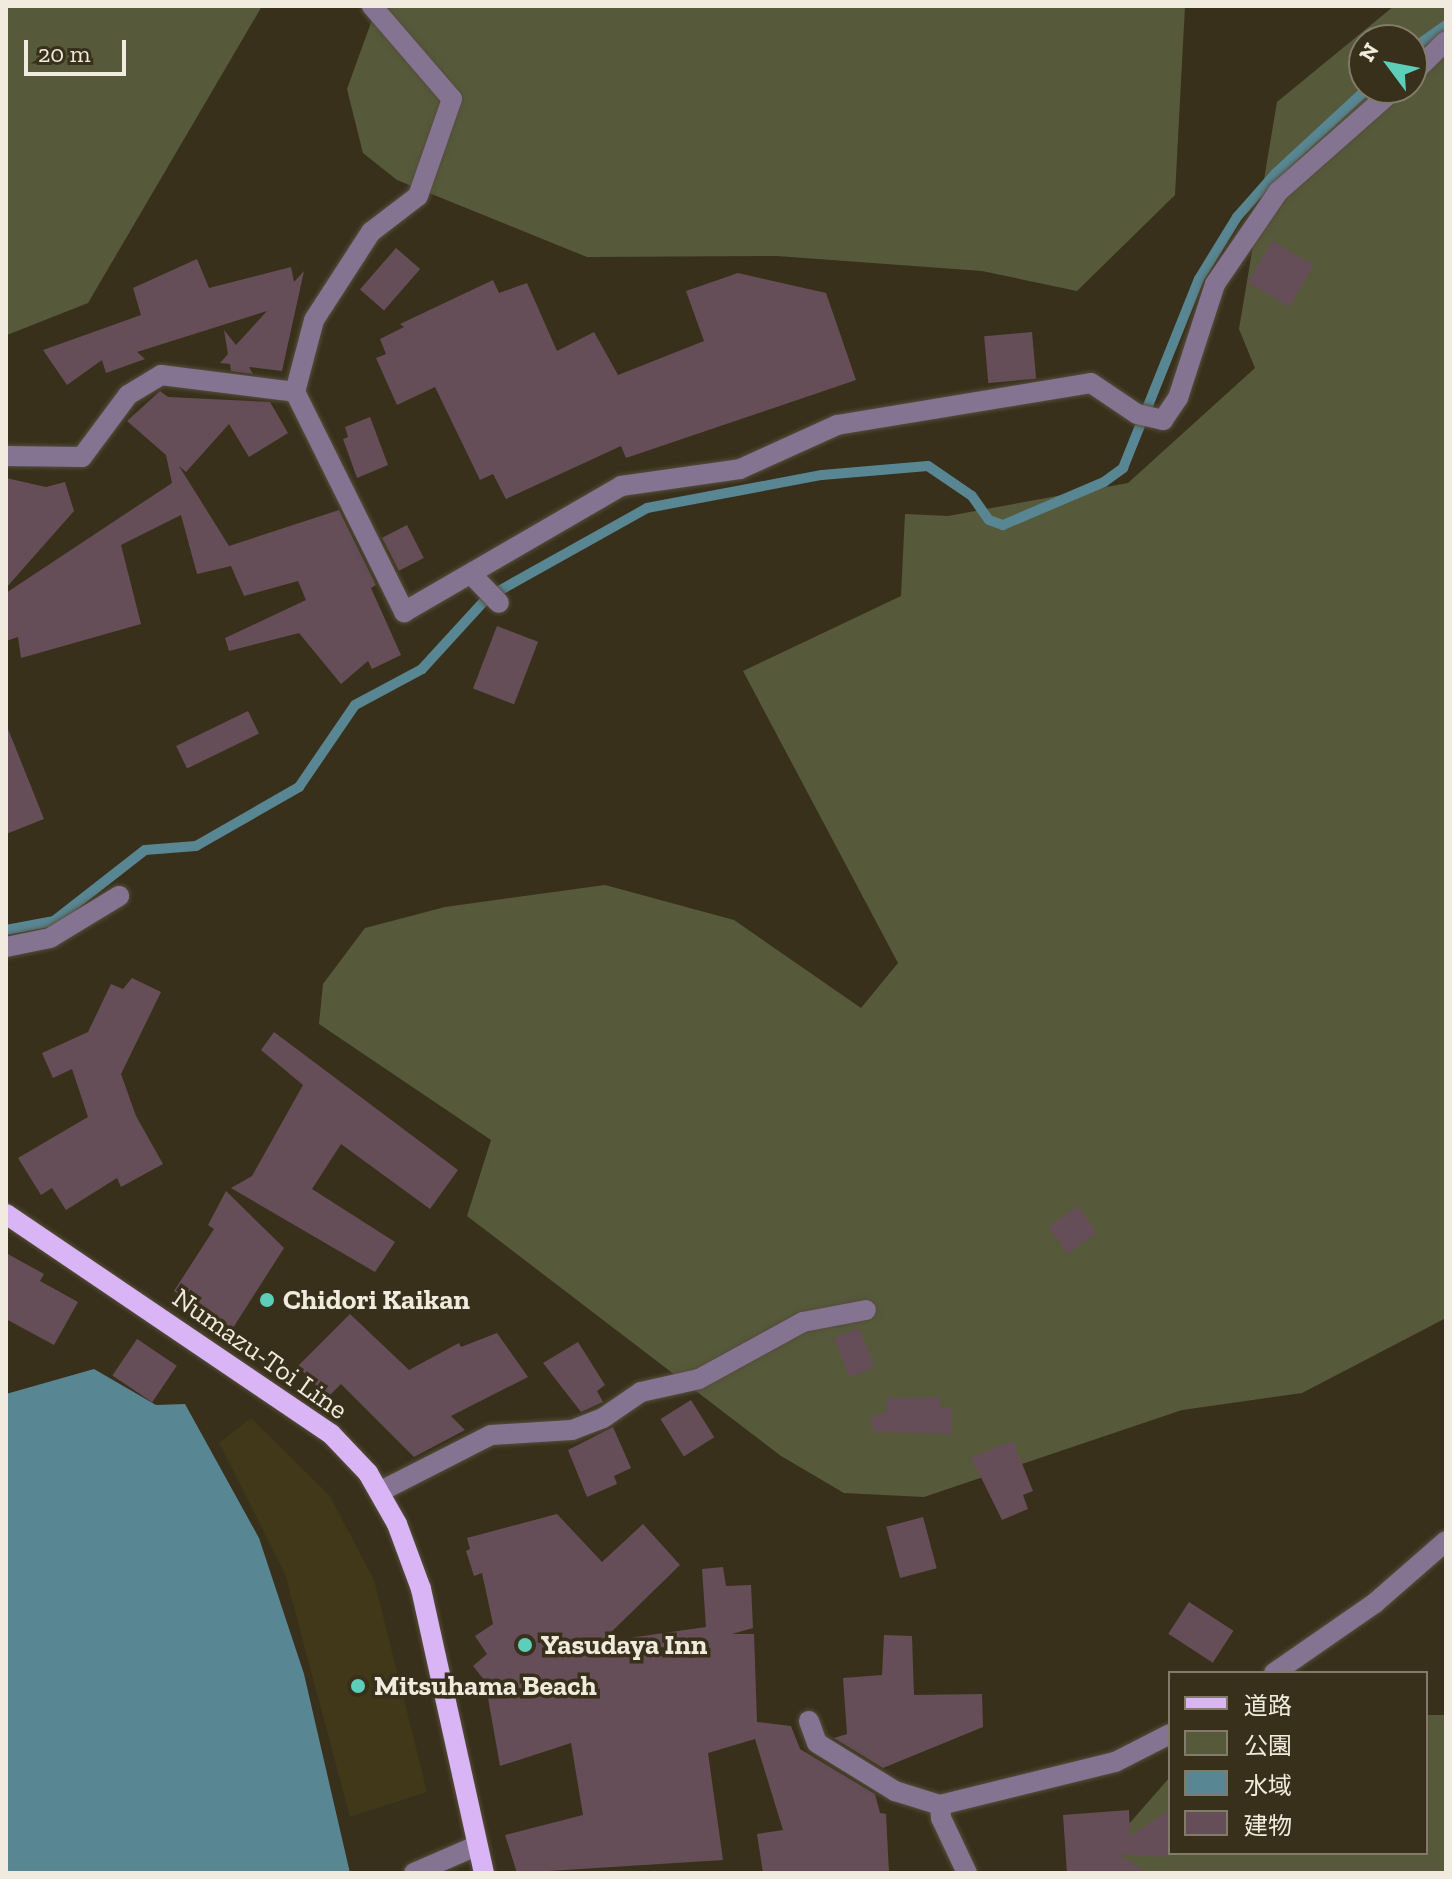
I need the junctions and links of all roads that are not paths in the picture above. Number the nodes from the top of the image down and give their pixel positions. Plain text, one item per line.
1 (372, 6) edge
2 (1444, 43) edge
3 (1428, 58) edge
4 (1378, 104) edge
5 (295, 392) junction
6 (6, 456) edge
7 (473, 576) junction
8 (499, 603) dead end
9 (119, 896) dead end
10 (6, 947) edge
11 (6, 1214) edge
12 (866, 1310) dead end
13 (381, 1491) junction
14 (1446, 1541) edge
15 (1277, 1671) edge
16 (809, 1721) dead end
17 (1168, 1735) edge
18 (940, 1805) junction
19 (476, 1846) junction
20 (414, 1873) edge
21 (484, 1873) edge
22 (967, 1873) edge

1 - 5 street
2 - 3 street
4 - 7 street
5 - 6 street
5 - 7 street
7 - 8 street
9 - 10 street
11 - 13 main road, Numazu-Toi Line
12 - 13 street
13 - 19 main road, Numazu-Toi Line
14 - 15 street
16 - 18 street
17 - 18 street
18 - 22 street
19 - 20 street
19 - 21 main road, Numazu-Toi Line

